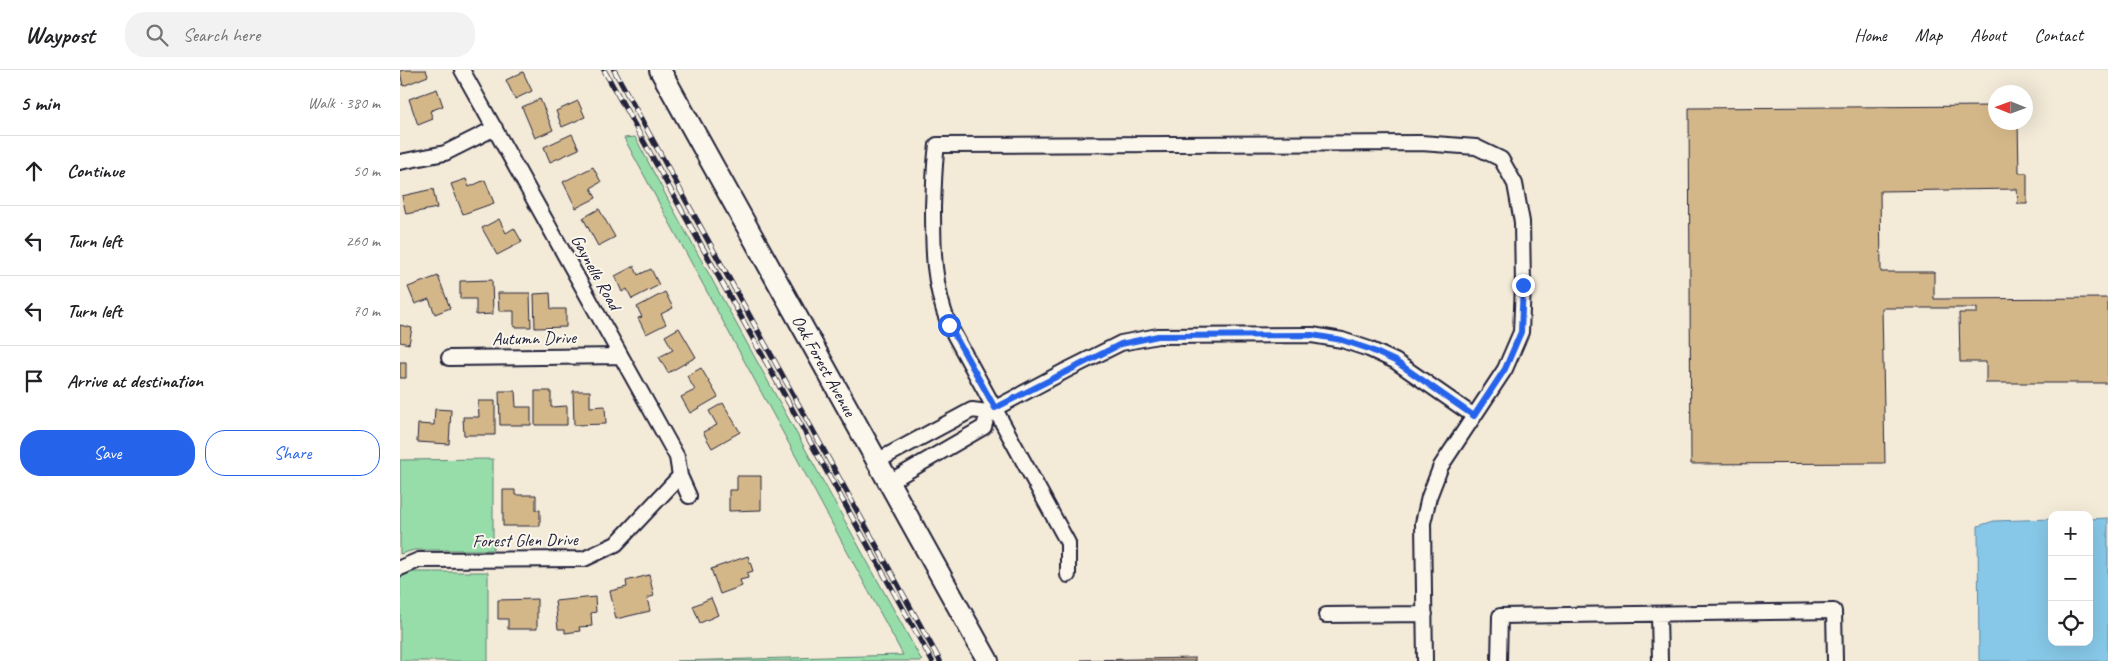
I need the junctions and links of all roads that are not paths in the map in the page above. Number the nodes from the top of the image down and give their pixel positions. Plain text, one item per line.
1 (462, 70) edge
2 (660, 70) edge
3 (495, 128) junction
4 (400, 162) edge
5 (621, 356) junction
6 (449, 358) dead end
7 (992, 410) junction
8 (1474, 416) junction
9 (877, 461) junction
10 (680, 476) junction
11 (889, 482) junction
12 (689, 496) dead end
13 (400, 568) edge
14 (1068, 575) dead end
15 (1425, 614) junction
16 (1659, 614) junction
17 (1326, 615) dead end
18 (988, 661) edge
19 (1425, 661) edge
20 (1499, 661) edge
21 (1660, 661) edge
22 (1834, 661) edge

1 - 3 street, Gaynelle Road
2 - 9 street, Oak Forest Avenue
3 - 4 street
3 - 5 street, Gaynelle Road
5 - 6 street, Autumn Drive
5 - 10 street, Gaynelle Road
7 - 8 street
7 - 8 street
7 - 9 street
7 - 11 street
7 - 14 street
8 - 15 street
9 - 11 street, Oak Forest Avenue
10 - 12 street, Gaynelle Road
10 - 13 street, Forest Glen Drive
11 - 18 street, Oak Forest Avenue
15 - 17 street
15 - 19 street
16 - 20 street
16 - 21 street
16 - 22 street

